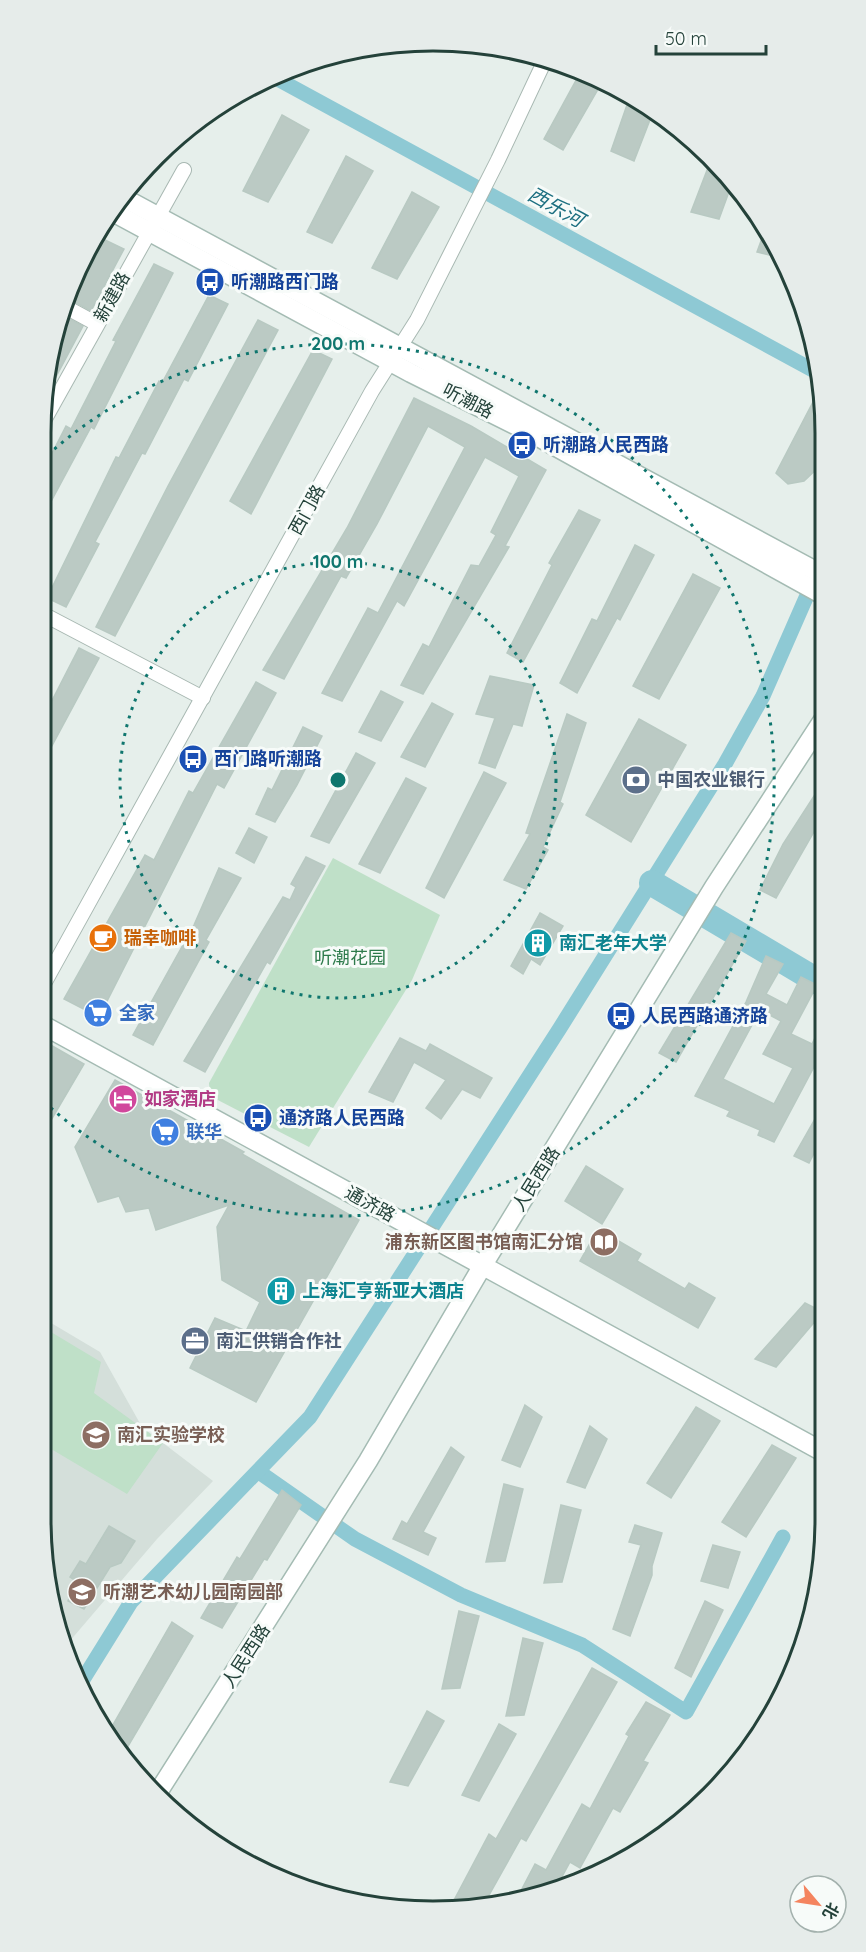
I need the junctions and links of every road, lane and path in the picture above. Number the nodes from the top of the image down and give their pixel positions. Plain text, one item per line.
1 (542, 67) edge
2 (184, 170) dead end
3 (128, 202) edge
4 (120, 214) edge
5 (153, 224) junction
6 (71, 310) edge
7 (97, 324) junction
8 (395, 354) junction
9 (52, 405) edge
10 (815, 583) edge
11 (51, 619) edge
12 (202, 698) junction
13 (815, 732) edge
14 (51, 969) edge
15 (51, 1030) edge
16 (483, 1265) junction
17 (815, 1448) edge
18 (162, 1788) edge

1 - 8 street, 西门路
2 - 5 street, 新建路
3 - 5 street, 听潮路
4 - 5 street, 听潮路
5 - 7 street, 新建路
5 - 8 street, 听潮路
6 - 7 street
7 - 9 street, 新建路
8 - 10 street, 听潮路
8 - 12 street, 西门路
11 - 12 street
12 - 14 street, 西门路
13 - 16 street, 人民西路
15 - 16 street, 通济路
16 - 17 street, 通济路
16 - 18 street, 人民西路

